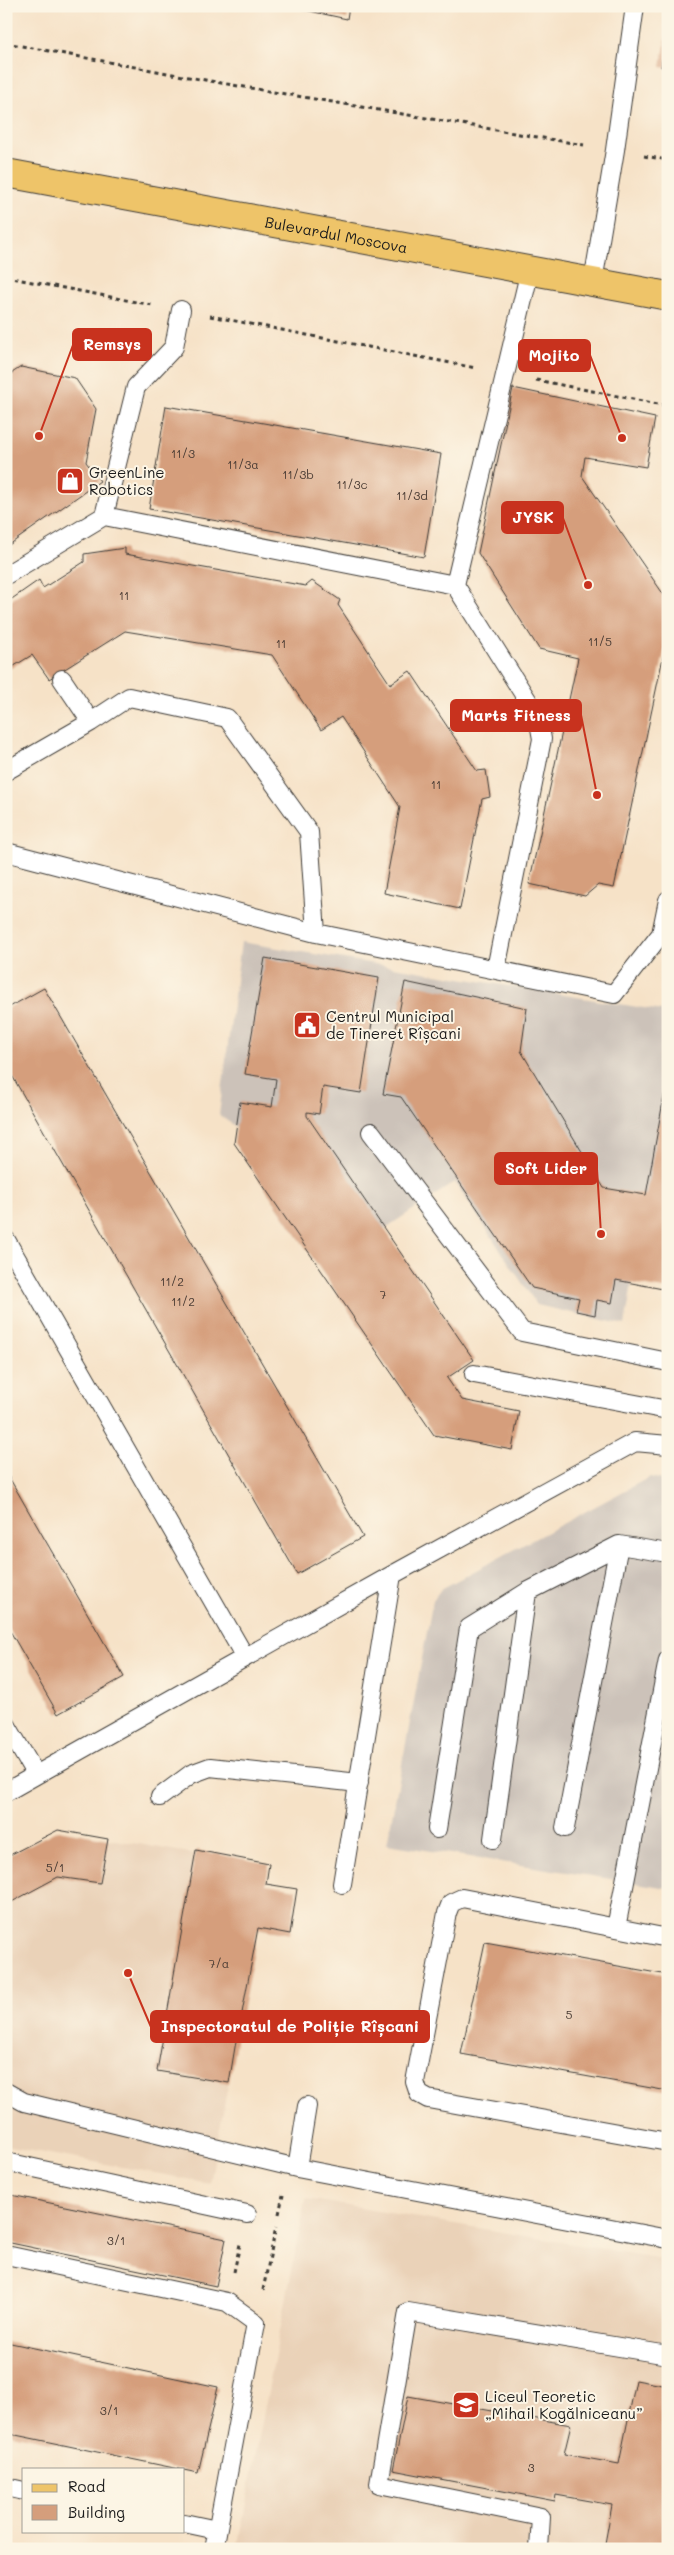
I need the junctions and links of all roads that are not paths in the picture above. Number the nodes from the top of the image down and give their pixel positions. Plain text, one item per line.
1 (636, 6) edge
2 (6, 173) edge
3 (530, 270) junction
4 (593, 282) junction
5 (668, 296) edge
6 (181, 310) road end
7 (104, 516) junction
8 (6, 575) edge
9 (455, 585) junction
10 (62, 679) dead end
11 (91, 722) junction
12 (6, 771) edge
13 (6, 852) edge
14 (668, 900) edge
15 (316, 933) junction
16 (664, 934) edge
17 (496, 970) junction
18 (371, 1132) dead end
19 (6, 1240) edge
20 (668, 1362) edge
21 (474, 1374) dead end
22 (668, 1410) edge
23 (668, 1446) edge
24 (618, 1545) junction
25 (668, 1553) edge
26 (392, 1575) junction
27 (527, 1592) junction
28 (245, 1657) junction
29 (668, 1660) edge
30 (6, 1724) edge
31 (36, 1775) junction
32 (359, 1783) junction
33 (6, 1792) edge
34 (160, 1797) dead end
35 (565, 1828) dead end
36 (437, 1829) dead end
37 (493, 1839) dead end
38 (342, 1884) dead end
39 (616, 1928) junction
40 (668, 1938) edge
41 (6, 2092) edge
42 (307, 2106) dead end
43 (668, 2142) edge
44 (6, 2162) edge
45 (297, 2168) junction
46 (247, 2214) road end
47 (668, 2239) edge
48 (6, 2255) edge
49 (668, 2355) edge
50 (6, 2487) edge
51 (22, 2491) edge
52 (185, 2523) edge
53 (217, 2530) junction
54 (214, 2549) edge
55 (539, 2549) edge

1 - 4 lane
2 - 3 main road, Bulevardul Moscova
3 - 4 main road, Bulevardul Moscova
3 - 9 lane
4 - 5 main road, Bulevardul Moscova
6 - 7 lane
7 - 8 lane
7 - 9 lane
9 - 17 lane
10 - 11 lane
11 - 12 lane
11 - 15 lane
13 - 15 lane
14 - 16 lane
15 - 17 lane
16 - 17 lane
18 - 20 lane
19 - 28 lane
21 - 22 lane
23 - 26 lane
24 - 25 lane
24 - 27 lane
24 - 35 lane
26 - 28 lane
26 - 32 lane
27 - 36 lane
27 - 37 lane
28 - 31 lane
29 - 39 lane
30 - 31 lane
31 - 33 lane
32 - 34 lane
32 - 38 lane
39 - 40 lane
39 - 43 lane
41 - 45 lane
42 - 45 lane
44 - 46 lane
45 - 47 lane
48 - 53 lane
49 - 55 lane
50 - 51 lane
52 - 53 lane
53 - 54 lane

